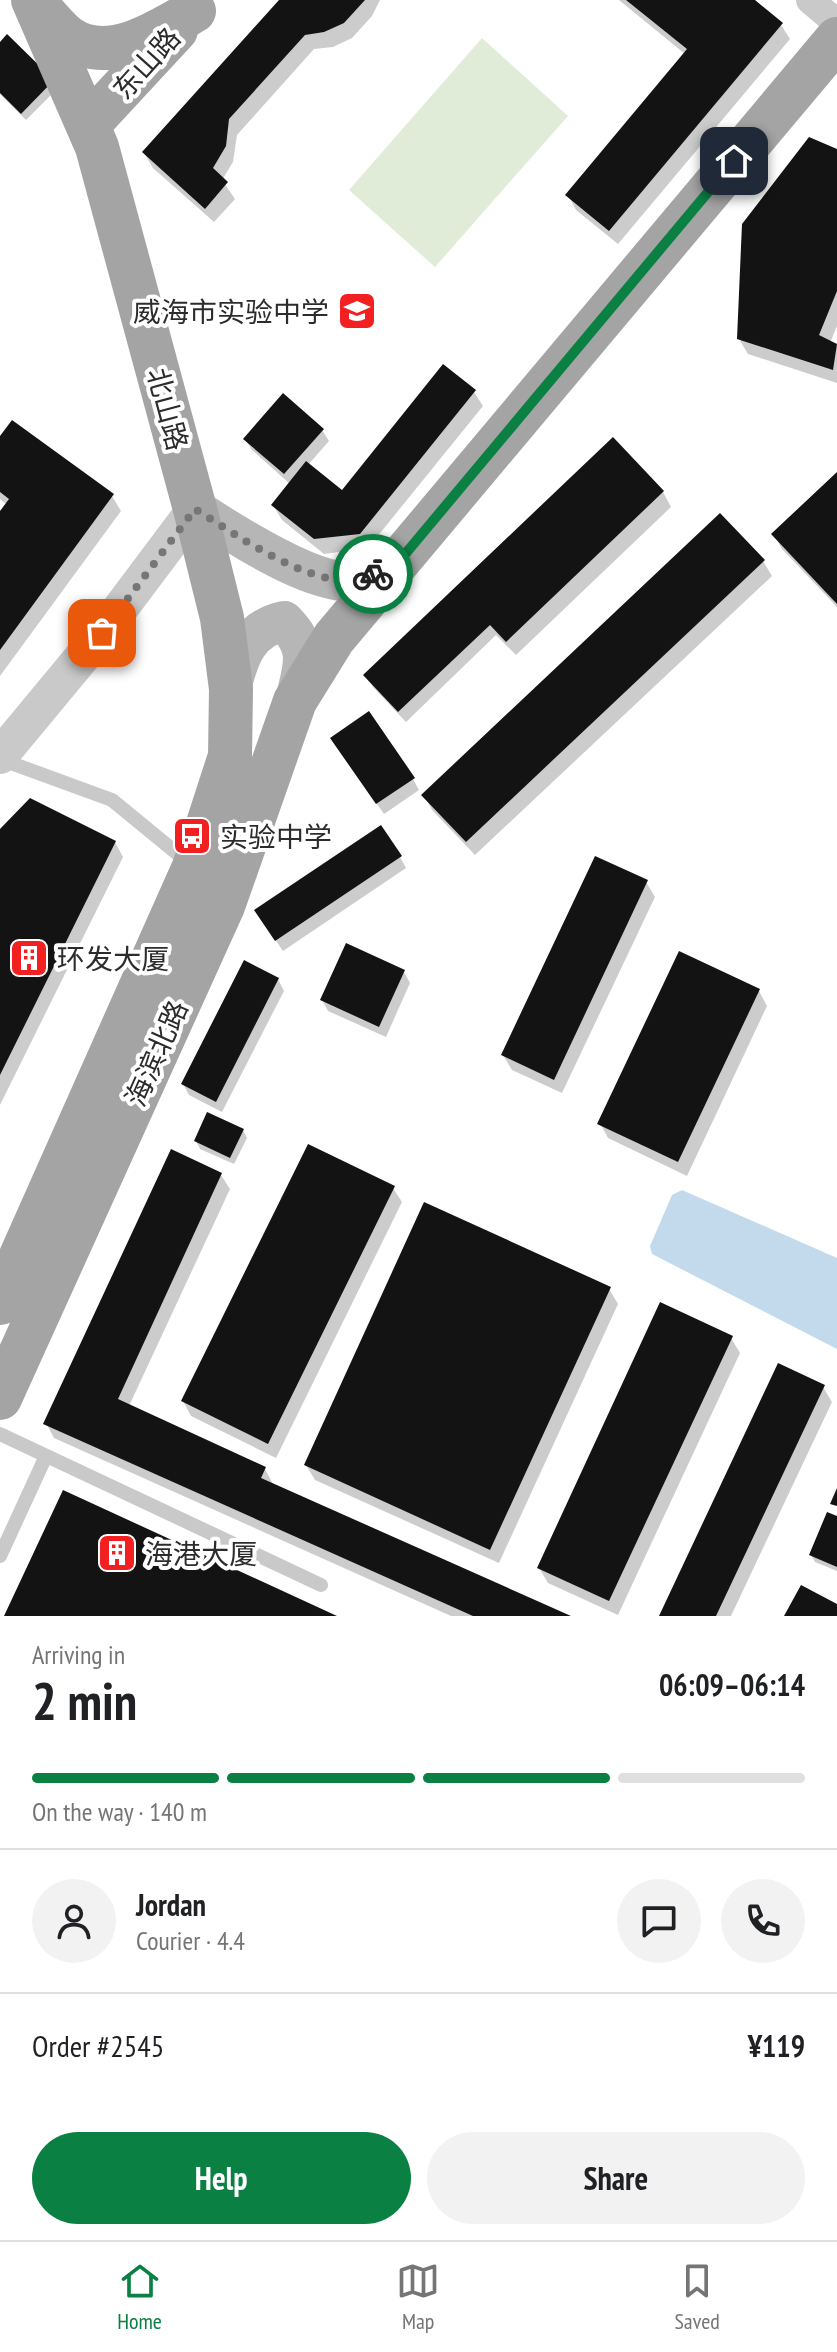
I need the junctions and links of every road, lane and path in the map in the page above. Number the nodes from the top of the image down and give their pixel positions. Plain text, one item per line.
1 (810, 0) edge
2 (34, 2) edge
3 (198, 5) edge
4 (837, 23) edge
5 (837, 39) edge
6 (88, 125) junction
7 (172, 425) junction
8 (195, 509) junction
9 (268, 553) junction
10 (406, 553) junction
11 (231, 689) junction
12 (295, 701) junction
13 (0, 758) edge
14 (194, 867) junction
15 (0, 1303) edge
16 (0, 1398) edge
17 (0, 1434) edge
18 (46, 1456) junction
19 (0, 1556) edge
20 (321, 1585) dead end

1 - 4 street
2 - 3 main road
2 - 6 main road, 北山路
3 - 6 main road, 东山路
5 - 10 main road, 海滨北路
6 - 7 main road, 北山路
7 - 8 main road, 北山路
7 - 9 main road
8 - 9 main road
8 - 11 main road, 北山路
8 - 13 street
9 - 10 main road
10 - 12 main road, 海滨北路
11 - 12 main road
11 - 14 main road, 海滨北路
12 - 16 main road, 海滨北路
13 - 14 lane
14 - 15 main road, 海滨北路
17 - 18 lane
18 - 19 lane
18 - 20 lane

